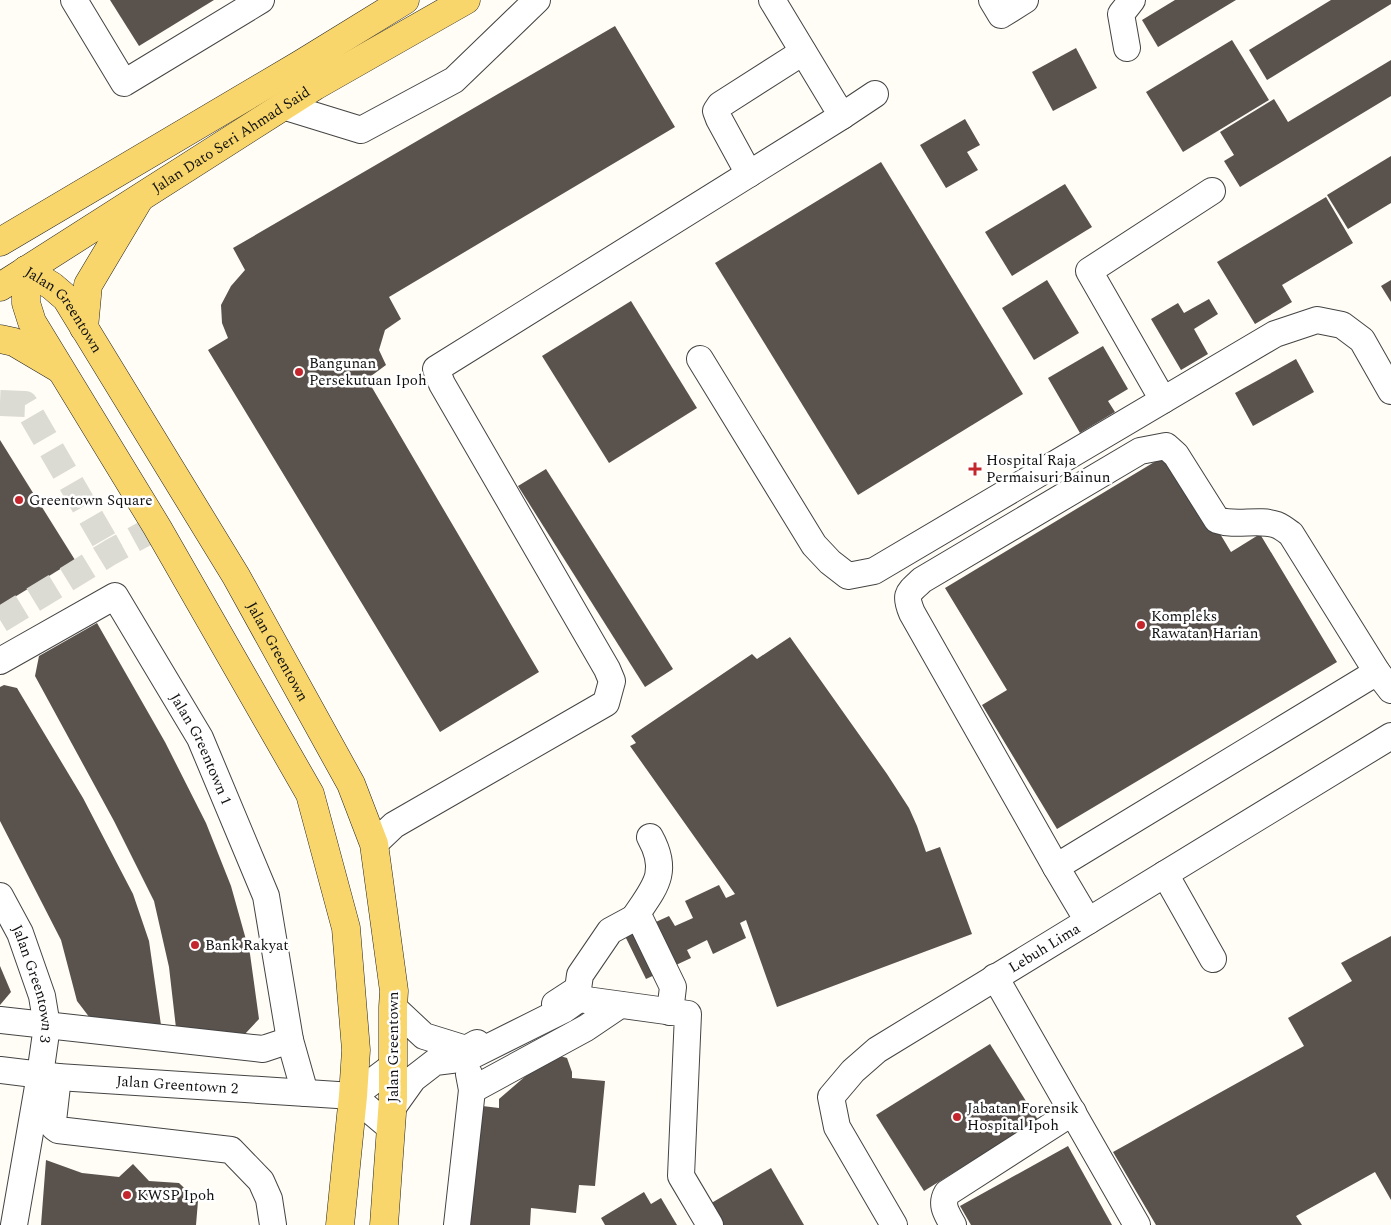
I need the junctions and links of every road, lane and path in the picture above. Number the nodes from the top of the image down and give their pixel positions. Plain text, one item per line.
1 (74, 0) edge
2 (261, 0) edge
3 (405, 0) edge
4 (466, 0) edge
5 (537, 0) edge
6 (992, 0) edge
7 (1026, 0) edge
8 (1132, 0) edge
9 (774, 1) edge
10 (1127, 48) dead end
11 (803, 52) junction
12 (265, 85) junction
13 (875, 94) dead end
14 (283, 106) junction
15 (842, 116) junction
16 (749, 174) junction
17 (1212, 191) dead end
18 (142, 196) junction
19 (0, 242) edge
20 (13, 273) edge
21 (0, 287) edge
22 (84, 328) junction
23 (0, 338) edge
24 (700, 359) dead end
25 (60, 369) junction
26 (1391, 391) edge
27 (1163, 400) junction
28 (0, 661) edge
29 (1384, 681) edge
30 (1391, 736) edge
31 (650, 837) dead end
32 (374, 844) junction
33 (1056, 867) junction
34 (1165, 874) junction
35 (0, 896) edge
36 (634, 918) junction
37 (1088, 921) junction
38 (1213, 959) dead end
39 (995, 978) junction
40 (597, 1003) junction
41 (392, 1007) junction
42 (670, 1012) junction
43 (0, 1020) edge
44 (47, 1026) junction
45 (290, 1040) junction
46 (467, 1058) junction
47 (393, 1066) junction
48 (0, 1070) edge
49 (49, 1076) junction
50 (472, 1090) junction
51 (304, 1093) junction
52 (353, 1096) junction
53 (1073, 1112) junction
54 (392, 1117) junction
55 (14, 1225) edge
56 (273, 1225) edge
57 (340, 1225) edge
58 (384, 1225) edge
59 (457, 1225) edge
60 (710, 1225) edge
61 (894, 1225) edge
62 (953, 1225) edge
63 (1137, 1225) edge

1 - 2 street
3 - 12 main road, Jalan Dato Seri Ahmad Said
4 - 14 main road, Jalan Dato Seri Ahmad Said
5 - 14 street
6 - 7 street
8 - 10 street
9 - 11 street
11 - 15 street
11 - 16 street
12 - 19 main road, Jalan Dato Seri Ahmad Said
12 - 20 main road
13 - 15 street
14 - 18 main road, Jalan Dato Seri Ahmad Said
15 - 16 street
16 - 32 street
17 - 27 street
18 - 20 main road, Jalan Dato Seri Ahmad Said
18 - 22 main road
20 - 21 main road, Jalan Dato Seri Ahmad Said
20 - 22 main road, Jalan Greentown
20 - 25 main road, Jalan Greentown
22 - 32 main road, Jalan Greentown
23 - 25 main road
24 - 27 street
25 - 52 main road, Jalan Greentown
26 - 27 street
28 - 45 street, Jalan Greentown 1
29 - 33 street
29 - 33 street
30 - 34 street, Lebuh Lima
31 - 36 street
32 - 41 main road, Jalan Greentown
33 - 37 street
34 - 37 street, Lebuh Lima
34 - 38 street
35 - 44 street, Jalan Greentown 3
36 - 40 street
36 - 42 street
37 - 39 street, Lebuh Lima
39 - 53 street
39 - 61 street, Lebuh Lima
40 - 41 street
40 - 42 street
40 - 46 street
40 - 50 street
41 - 47 main road, Jalan Greentown
42 - 60 street
43 - 44 street
44 - 45 street
44 - 49 street, Jalan Greentown 3
45 - 51 street
46 - 50 street
46 - 54 street
47 - 52 street
47 - 54 main road, Jalan Greentown
48 - 49 street, Jalan Greentown 2
49 - 51 street, Jalan Greentown 2
49 - 55 street
49 - 56 street
50 - 59 street
51 - 52 street, Jalan Greentown 2
52 - 54 street
52 - 57 main road, Jalan Greentown
53 - 62 street
53 - 63 street
54 - 58 main road, Jalan Greentown

